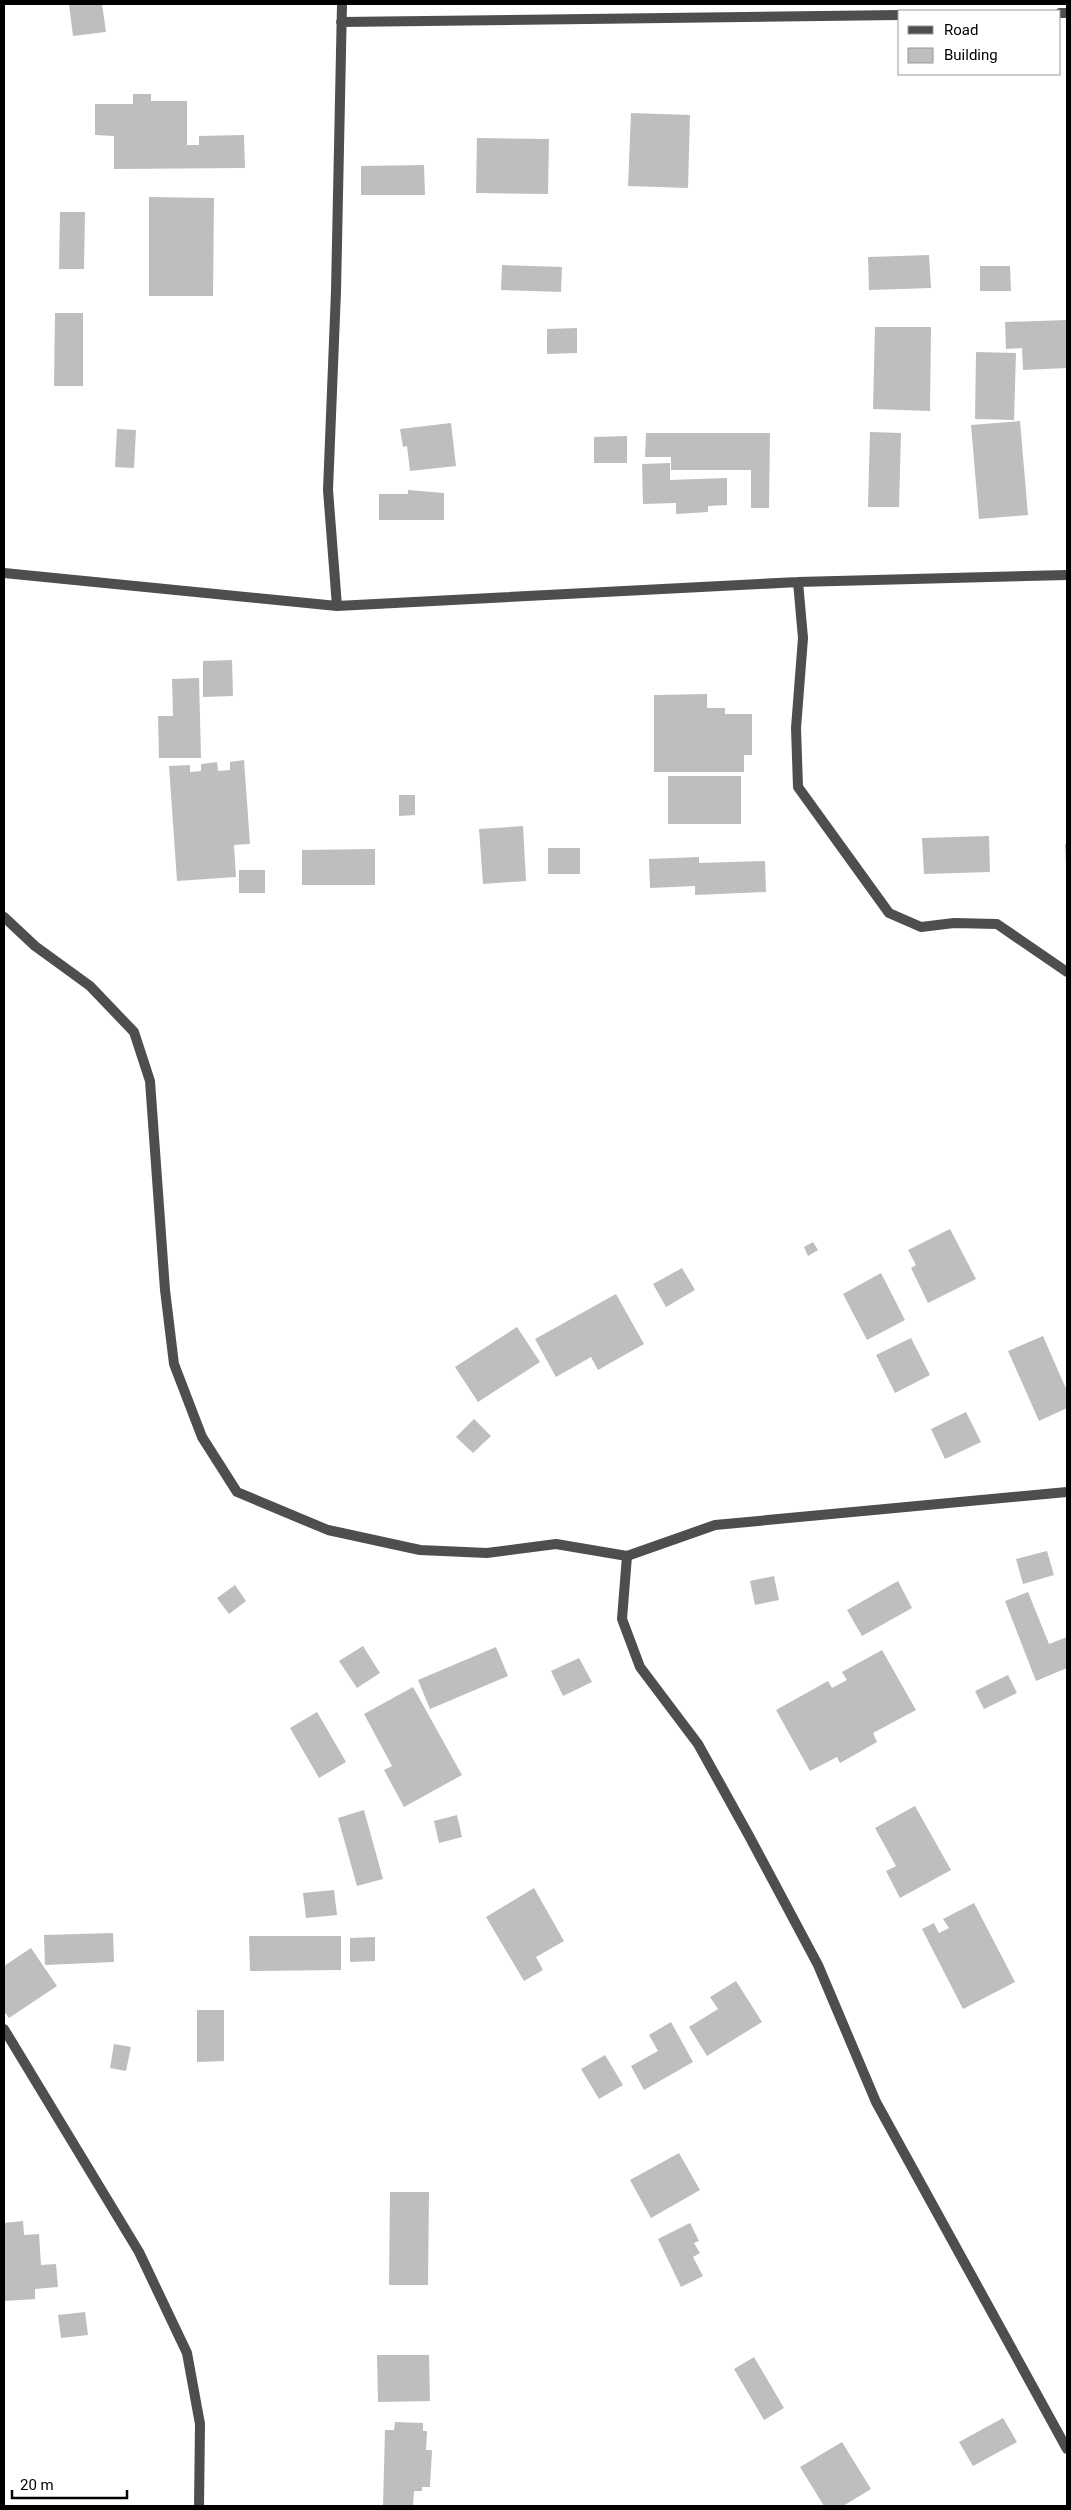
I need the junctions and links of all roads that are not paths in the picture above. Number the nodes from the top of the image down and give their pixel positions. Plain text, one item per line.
1 (342, 4) edge
2 (898, 15) edge
3 (341, 22) junction
4 (4, 573) edge
5 (1067, 575) edge
6 (798, 582) junction
7 (337, 606) junction
8 (4, 917) edge
9 (1067, 972) edge
10 (1067, 1492) edge
11 (627, 1556) junction
12 (4, 2029) edge
13 (1067, 2449) edge
14 (199, 2506) edge

1 - 3 street
2 - 3 street
3 - 7 street
4 - 7 street
5 - 6 street
6 - 7 street
6 - 9 street
8 - 11 street
10 - 11 street
11 - 13 street
12 - 14 street

